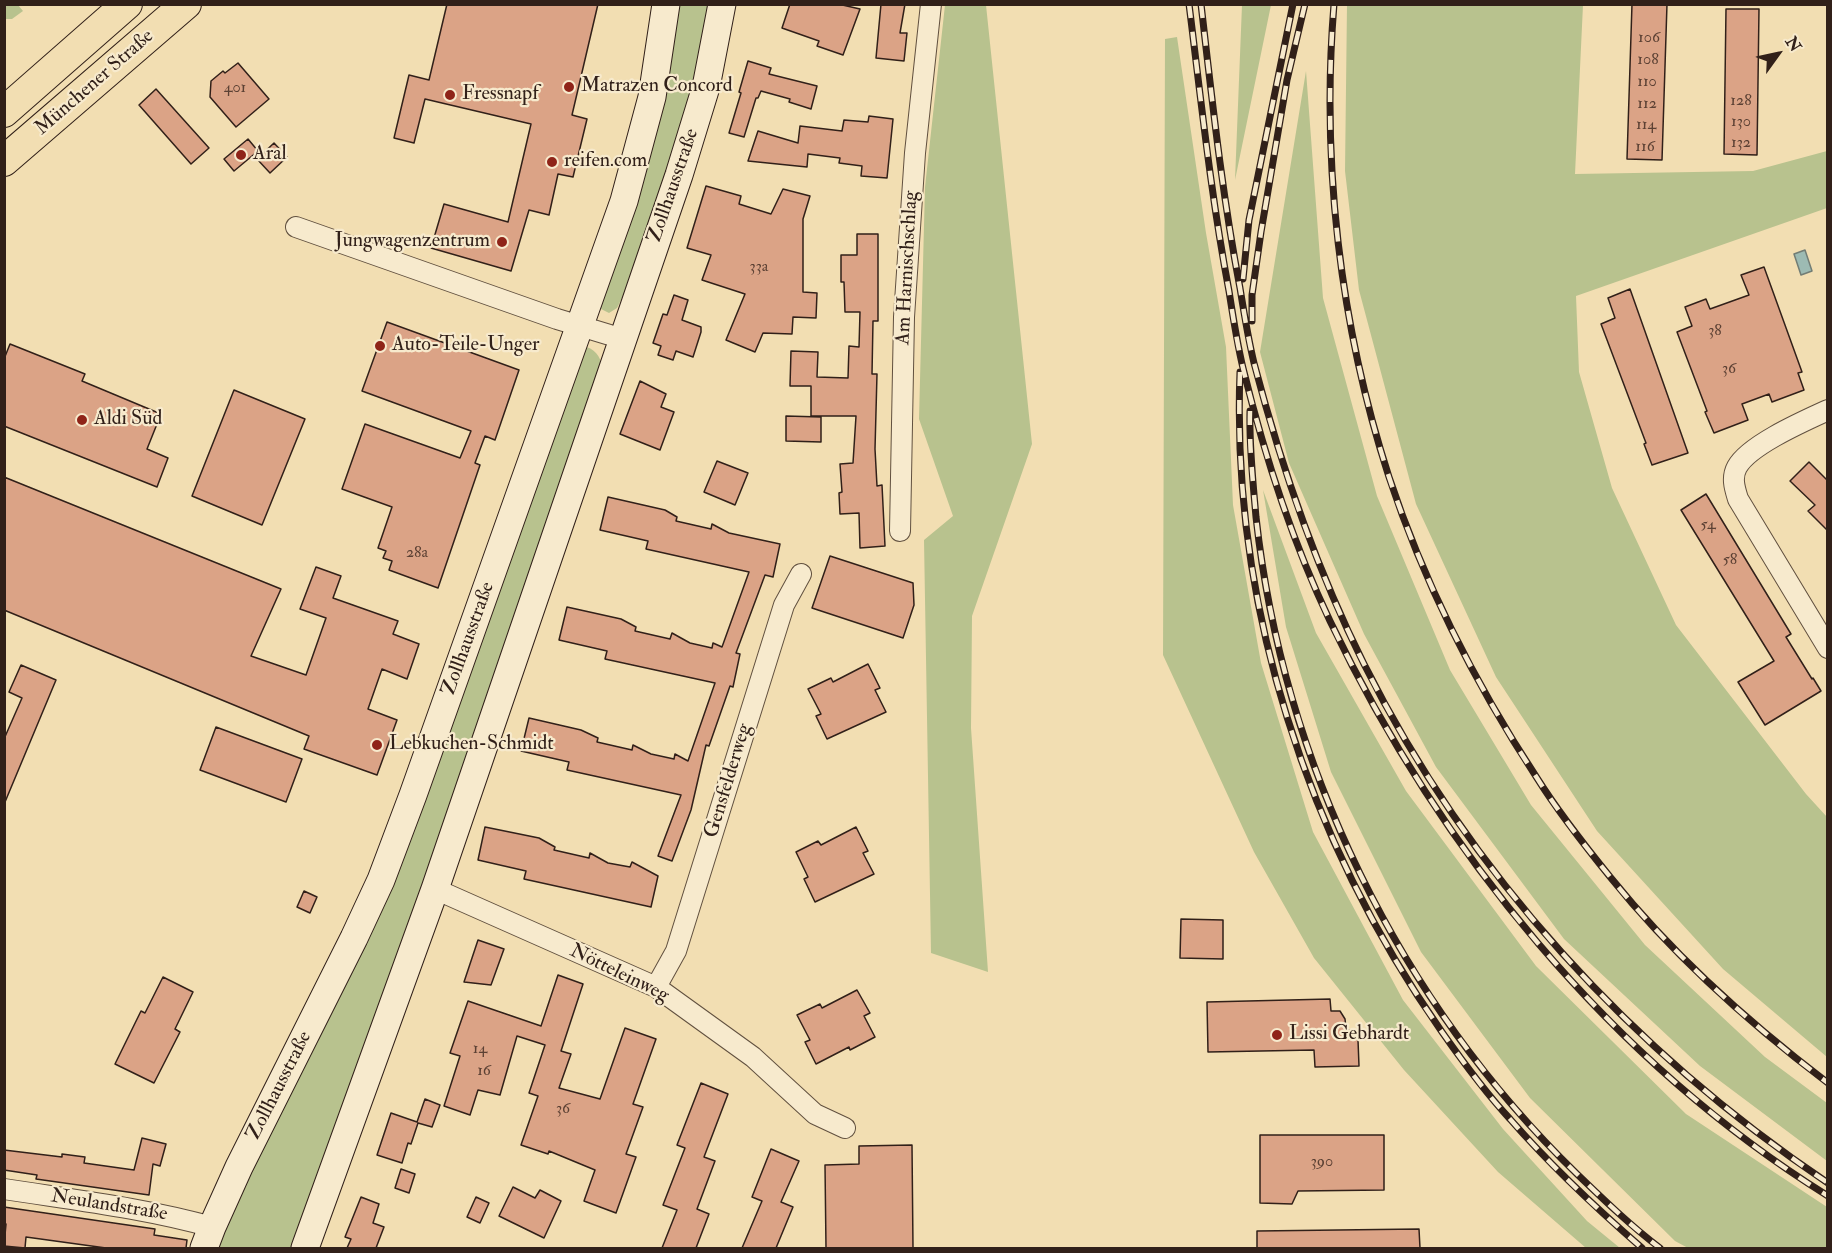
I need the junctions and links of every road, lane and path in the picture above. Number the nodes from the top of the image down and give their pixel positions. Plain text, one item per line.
1 (128, 4) edge
2 (186, 4) edge
3 (666, 4) edge
4 (722, 4) edge
5 (931, 4) edge
6 (4, 112) edge
7 (4, 161) edge
8 (296, 227) dead end
9 (580, 326) junction
10 (623, 339) junction
11 (1827, 410) edge
12 (900, 531) dead end
13 (801, 574) dead end
14 (1827, 648) edge
15 (435, 889) junction
16 (656, 987) junction
17 (845, 1128) dead end
18 (4, 1189) edge
19 (208, 1238) edge
20 (305, 1248) edge

1 - 6 main road, Münchener Straße
2 - 7 main road, Münchener Straße
3 - 9 main road, Zollhausstraße
4 - 10 main road, Zollhausstraße
5 - 12 street, Am Harnischschlag
8 - 9 street
9 - 10 street
9 - 19 main road, Zollhausstraße
10 - 15 main road, Zollhausstraße
11 - 14 street
13 - 16 street, Gensfelderweg
15 - 16 street, Nötteleinweg
15 - 20 main road, Zollhausstraße
16 - 17 street, Nötteleinweg
18 - 19 street, Neulandstraße

